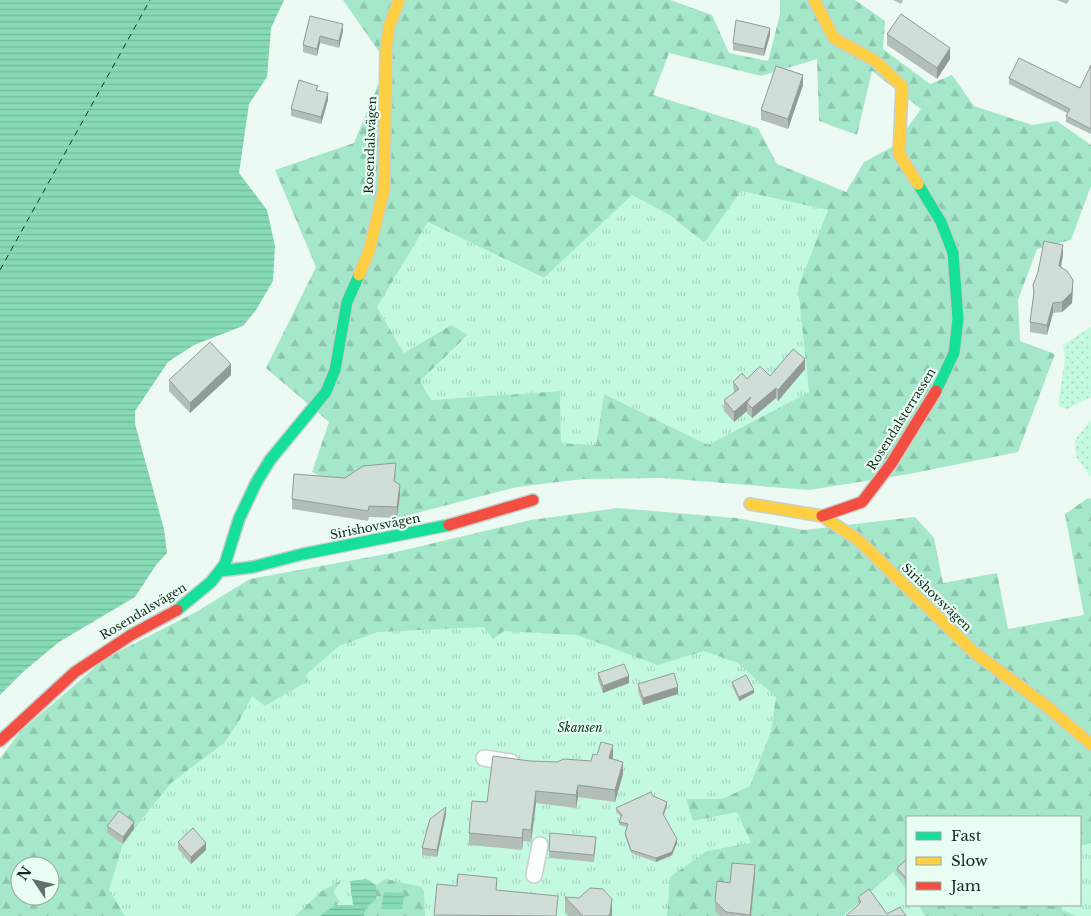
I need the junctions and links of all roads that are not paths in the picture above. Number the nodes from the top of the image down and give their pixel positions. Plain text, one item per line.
1 (399, 0) edge
2 (814, 0) edge
3 (533, 500) dead end
4 (750, 504) dead end
5 (822, 516) junction
6 (220, 571) junction
7 (0, 742) edge
8 (1091, 744) edge
9 (484, 758) dead end
10 (530, 764) edge
11 (540, 845) dead end
12 (534, 874) dead end

1 - 6 street, Rosendalsvägen
2 - 5 street, Rosendalsterrassen
3 - 6 street, Sirishovsvägen
4 - 5 street, Sirishovsvägen
5 - 8 street, Sirishovsvägen
6 - 7 street, Rosendalsvägen
9 - 10 street
11 - 12 street

